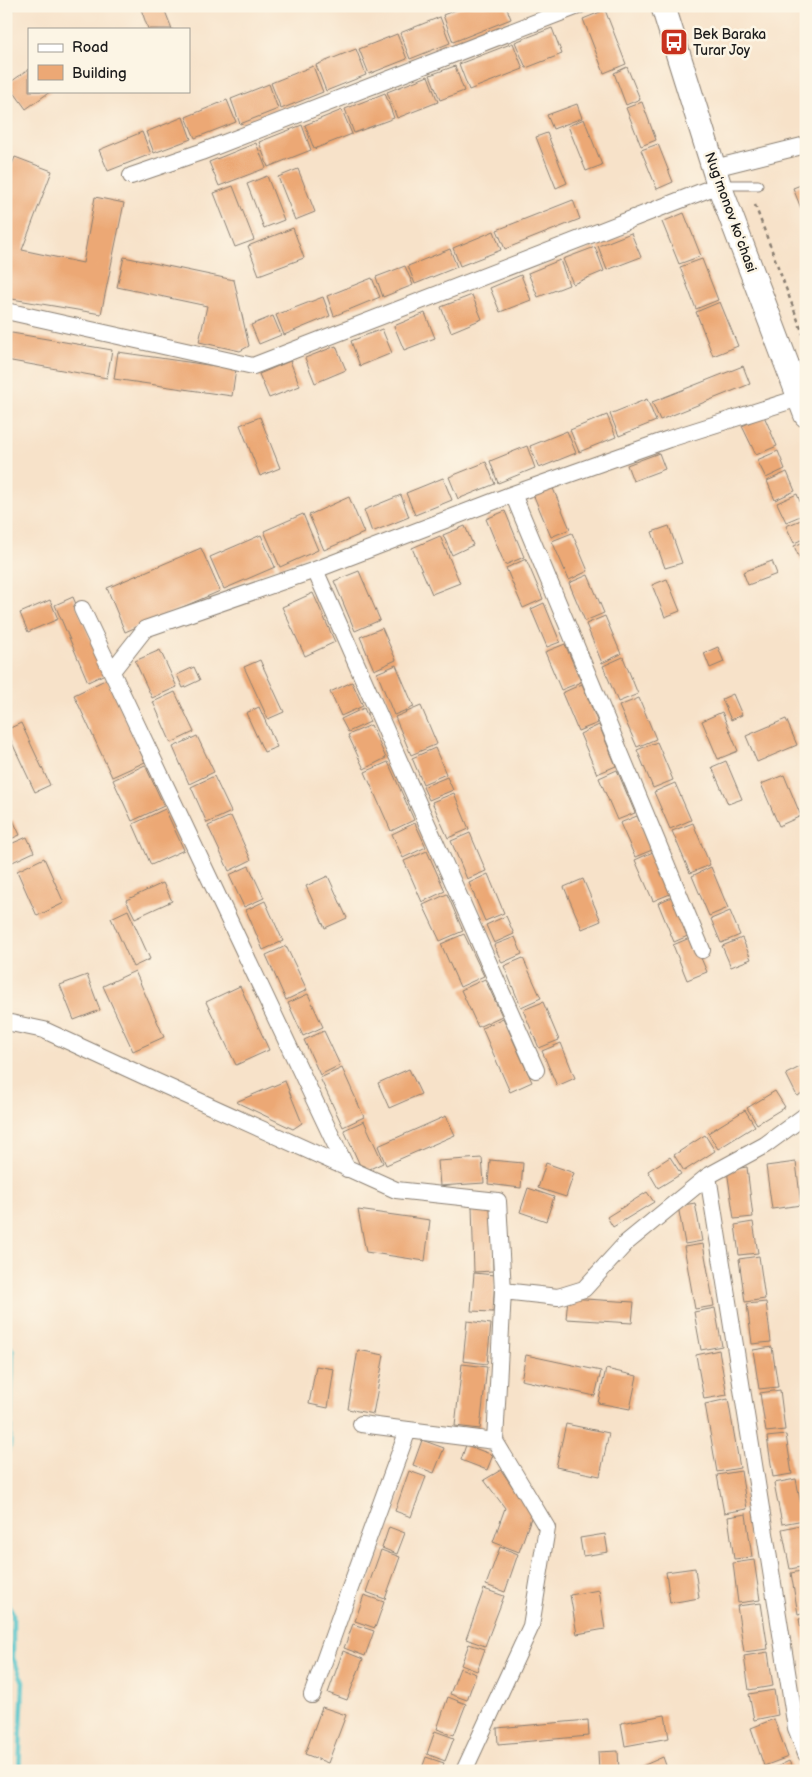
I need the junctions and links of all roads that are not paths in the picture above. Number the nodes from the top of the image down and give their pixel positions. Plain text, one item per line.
1 (578, 6) edge
2 (663, 6) edge
3 (806, 145) edge
4 (131, 176) dead end
5 (717, 177) junction
6 (758, 185) dead end
7 (6, 312) edge
8 (802, 407) edge
9 (513, 494) junction
10 (315, 570) junction
11 (82, 609) dead end
12 (112, 671) junction
13 (702, 950) dead end
14 (6, 1022) edge
15 (536, 1070) dead end
16 (806, 1115) edge
17 (347, 1169) junction
18 (708, 1176) junction
19 (503, 1291) junction
20 (361, 1424) dead end
21 (408, 1430) junction
22 (495, 1440) junction
23 (312, 1695) dead end
24 (801, 1726) edge
25 (806, 1754) edge
26 (464, 1771) edge

1 - 4 street
2 - 5 main road, Nugʻmonov koʻchasi
3 - 5 street
5 - 6 lane
5 - 7 street
5 - 8 main road, Nugʻmonov koʻchasi
8 - 9 street
9 - 10 street
9 - 13 street
10 - 12 street
10 - 15 street
11 - 12 street
12 - 17 street
14 - 17 street
16 - 18 street
17 - 19 street
18 - 19 street
18 - 24 street
19 - 22 street
20 - 21 street
21 - 22 street
21 - 23 street
22 - 26 street
24 - 25 street

